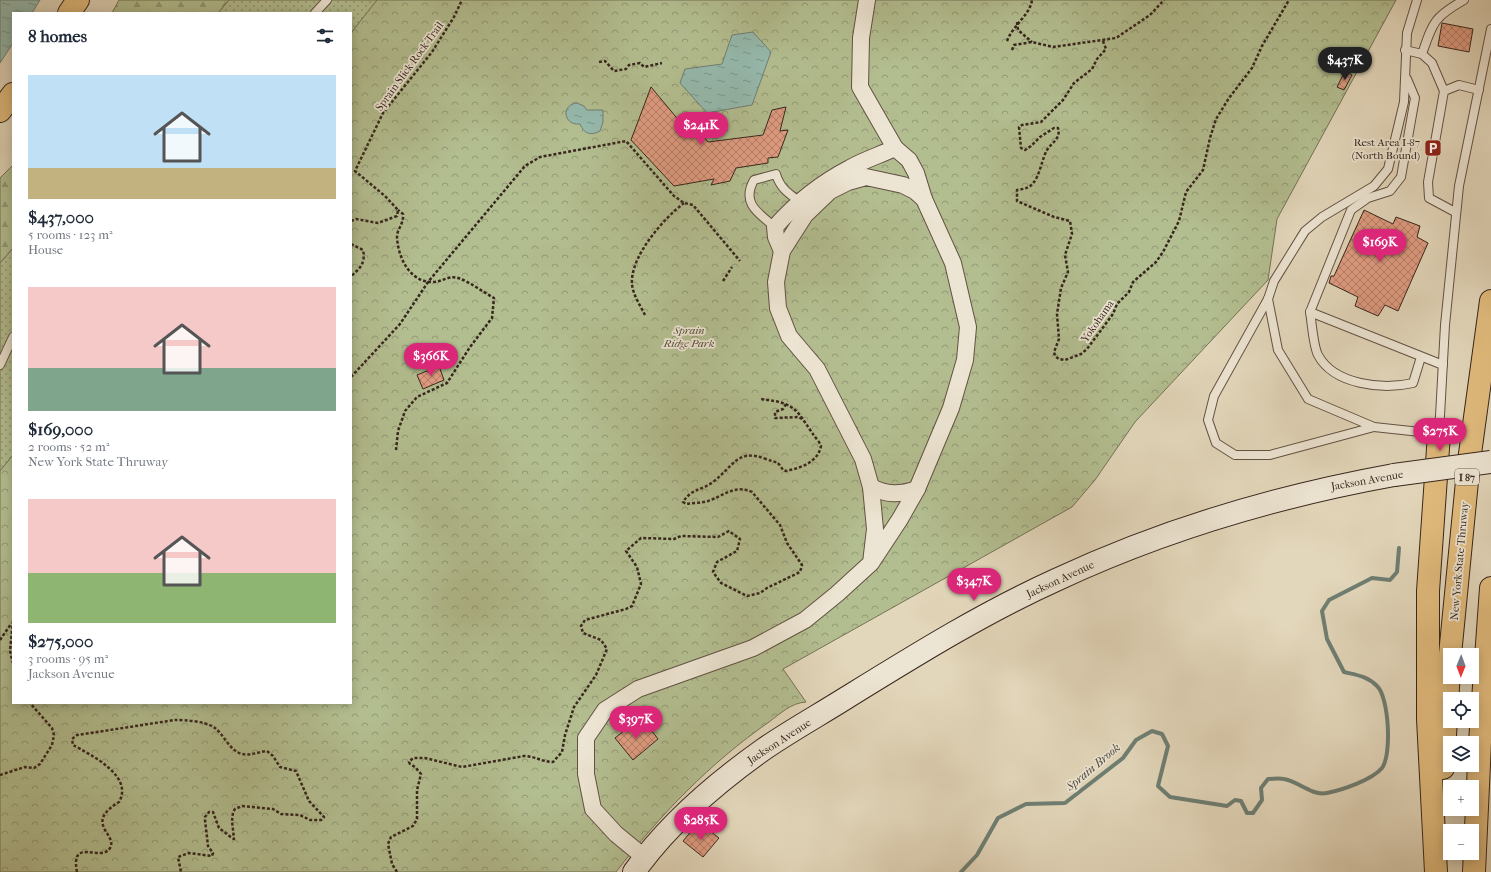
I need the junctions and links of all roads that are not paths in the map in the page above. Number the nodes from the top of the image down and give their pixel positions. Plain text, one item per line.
1 (78, 0) edge
2 (327, 0) edge
3 (867, 0) edge
4 (1417, 0) edge
5 (1464, 0) edge
6 (70, 12) edge
7 (316, 12) edge
8 (1491, 29) edge
9 (1405, 50) junction
10 (1422, 54) junction
11 (1406, 76) junction
12 (1479, 90) junction
13 (1444, 91) junction
14 (12, 95) edge
15 (0, 111) edge
16 (895, 148) junction
17 (924, 199) junction
18 (800, 202) junction
19 (1455, 212) junction
20 (775, 228) junction
21 (782, 251) junction
22 (1268, 299) junction
23 (1491, 301) edge
24 (1310, 312) junction
25 (12, 339) edge
26 (1422, 357) junction
27 (0, 365) edge
28 (1443, 365) junction
29 (1374, 427) junction
30 (1439, 434) junction
31 (1491, 462) edge
32 (871, 487) junction
33 (916, 489) junction
34 (871, 563) junction
35 (1491, 588) edge
36 (1451, 648) edge
37 (1448, 684) edge
38 (639, 865) edge
39 (1436, 872) edge
40 (1439, 872) edge
41 (1474, 872) edge

1 - 6 highway
2 - 7 lane
3 - 16 street
4 - 9 lane
5 - 10 lane
8 - 12 lane
9 - 10 lane
9 - 11 lane
10 - 13 lane
11 - 22 lane
11 - 24 lane
12 - 13 lane
12 - 19 lane
13 - 19 lane
14 - 15 highway
16 - 17 street
16 - 18 street
17 - 21 street
17 - 33 street
18 - 20 street
18 - 20 lane
19 - 28 lane
20 - 21 street
21 - 32 street
22 - 29 lane
22 - 29 lane
23 - 36 highway, New York State Thruway / I 87
24 - 26 lane
24 - 26 lane
25 - 27 lane
26 - 28 lane
28 - 30 lane
29 - 30 lane
30 - 39 highway
31 - 38 main road, Jackson Avenue, bridge
32 - 33 street
32 - 34 street
33 - 34 street
34 - 38 street
35 - 41 highway
37 - 40 highway, New York State Thruway / I 87

